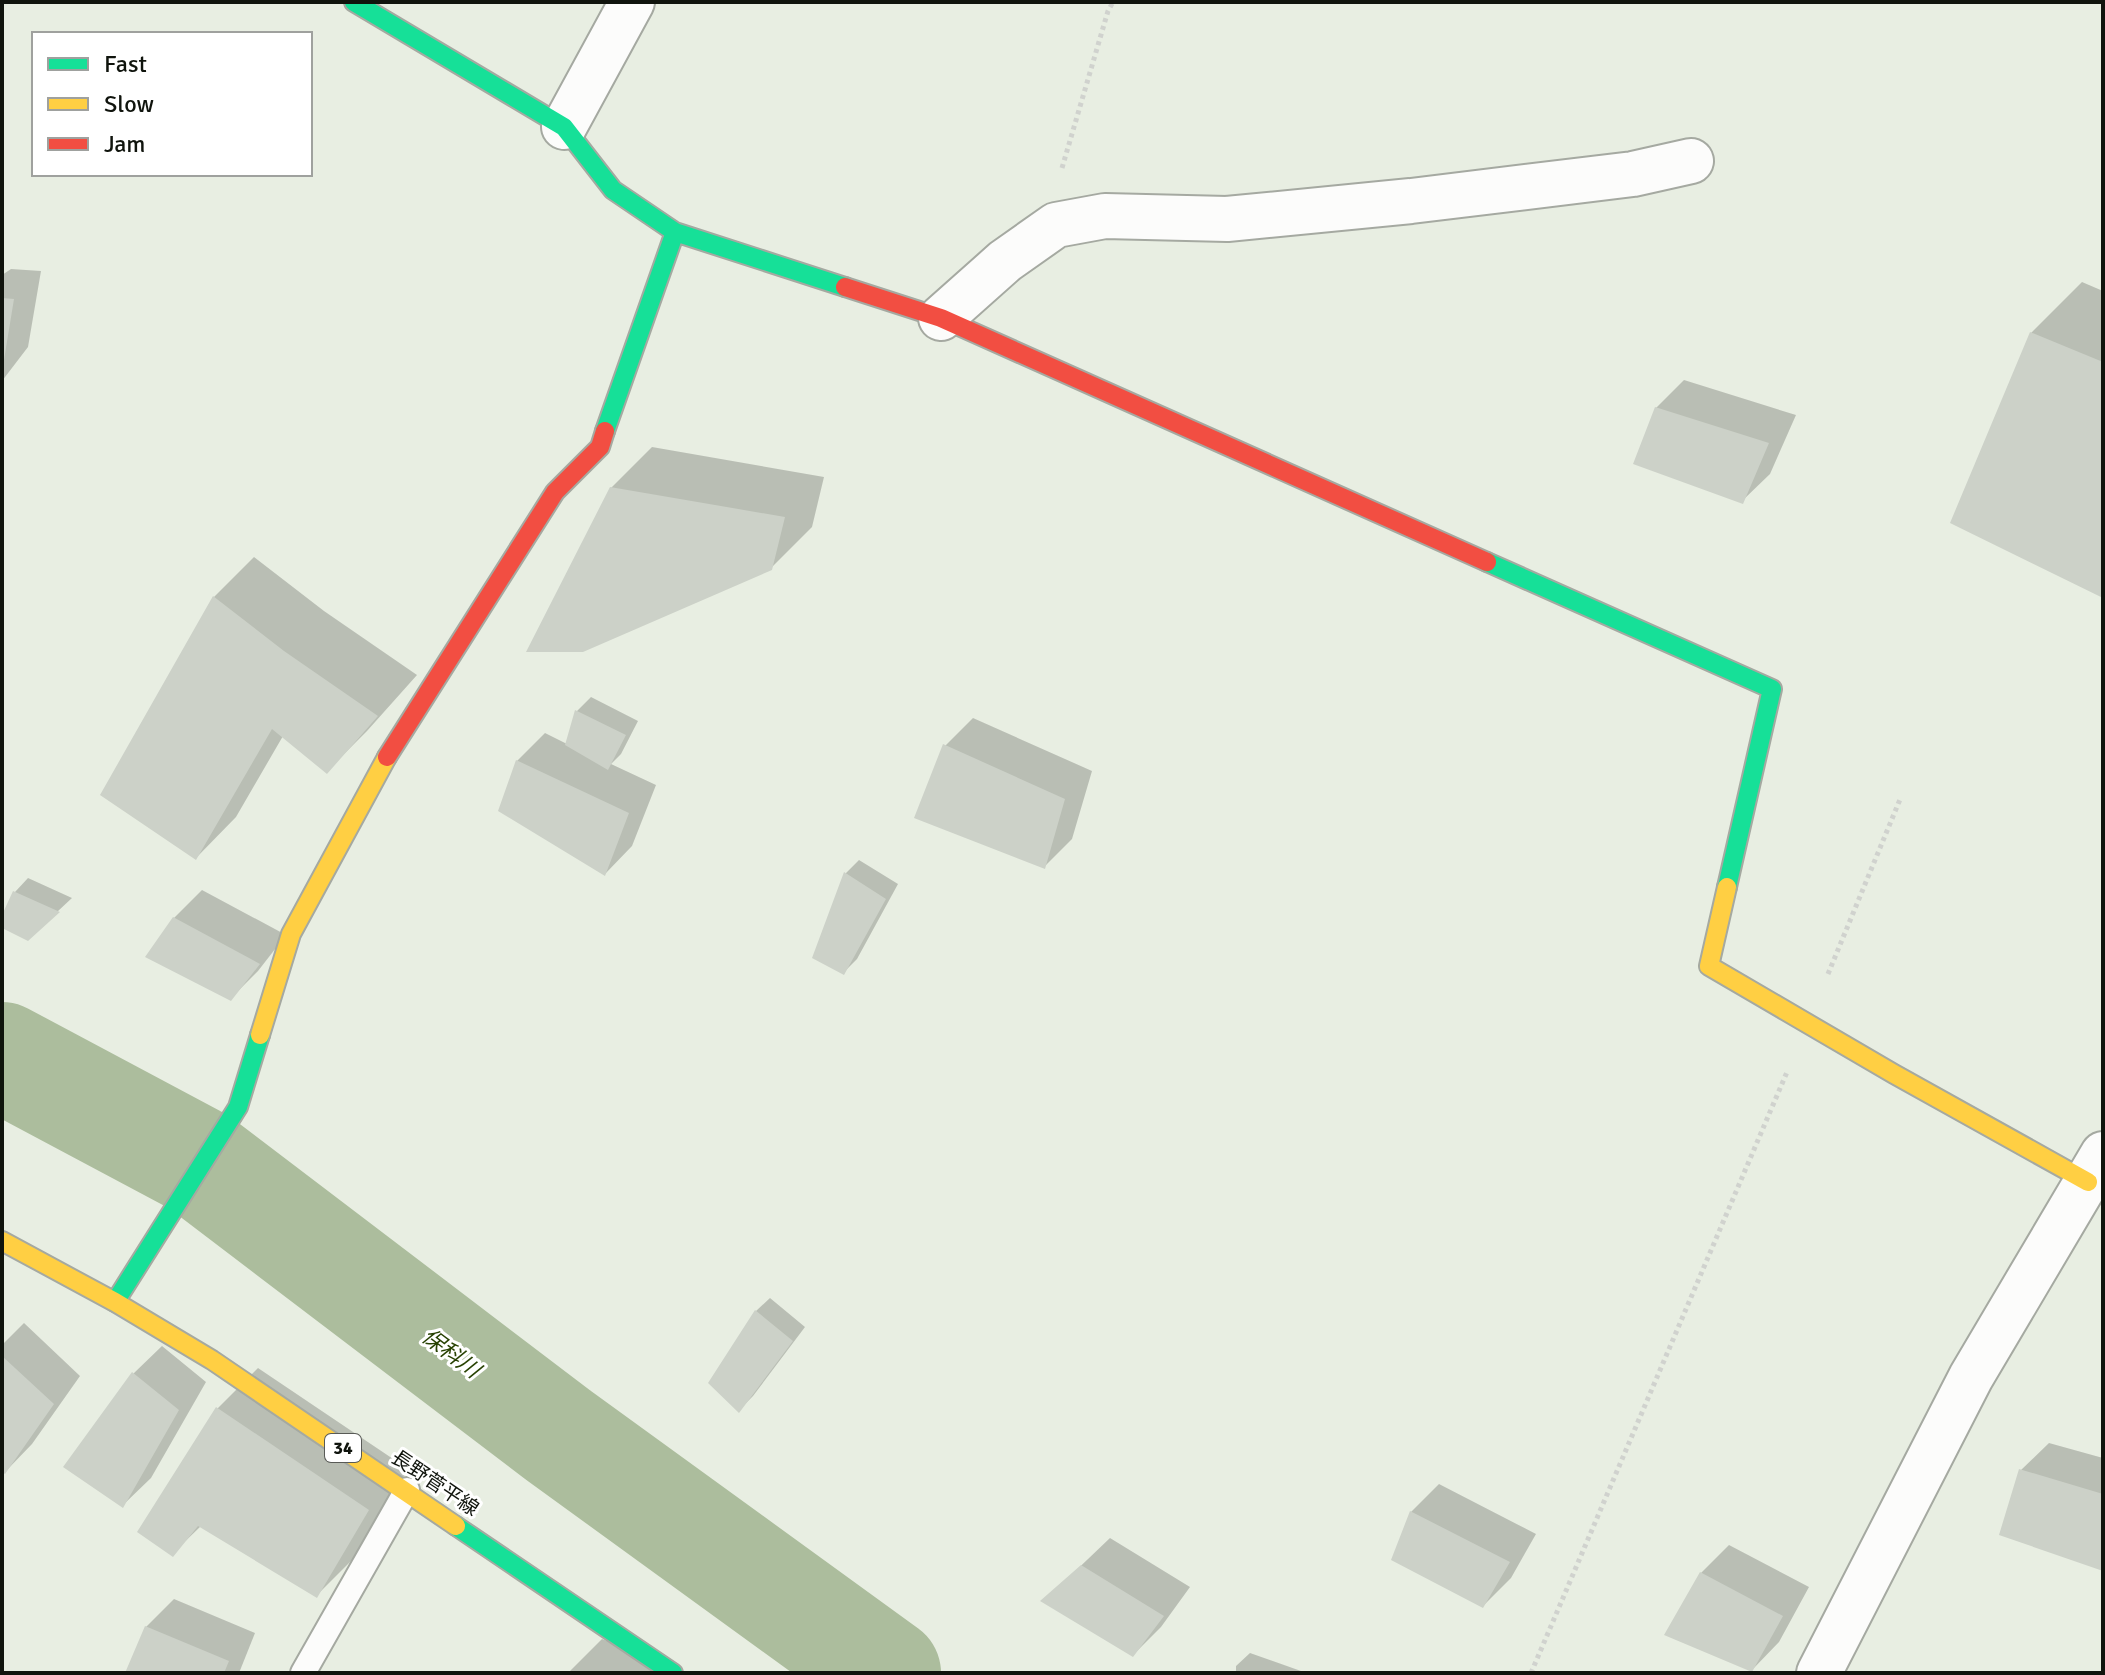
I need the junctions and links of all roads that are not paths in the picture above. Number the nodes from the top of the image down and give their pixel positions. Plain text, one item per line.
1 (354, 2) edge
2 (632, 2) edge
3 (564, 127) junction
4 (1691, 161) dead end
5 (675, 232) junction
6 (941, 318) junction
7 (2095, 1168) edge
8 (2, 1241) edge
9 (115, 1302) junction
10 (407, 1490) junction
11 (303, 1673) edge
12 (673, 1673) edge
13 (1819, 1673) edge

1 - 3 street
2 - 3 street
3 - 5 street
4 - 6 street
5 - 6 street
5 - 9 street
6 - 7 street
7 - 13 street
8 - 9 street, 長野菅平線 / 34
9 - 10 street, 長野菅平線 / 34
10 - 11 lane
10 - 12 street, 長野菅平線 / 34

